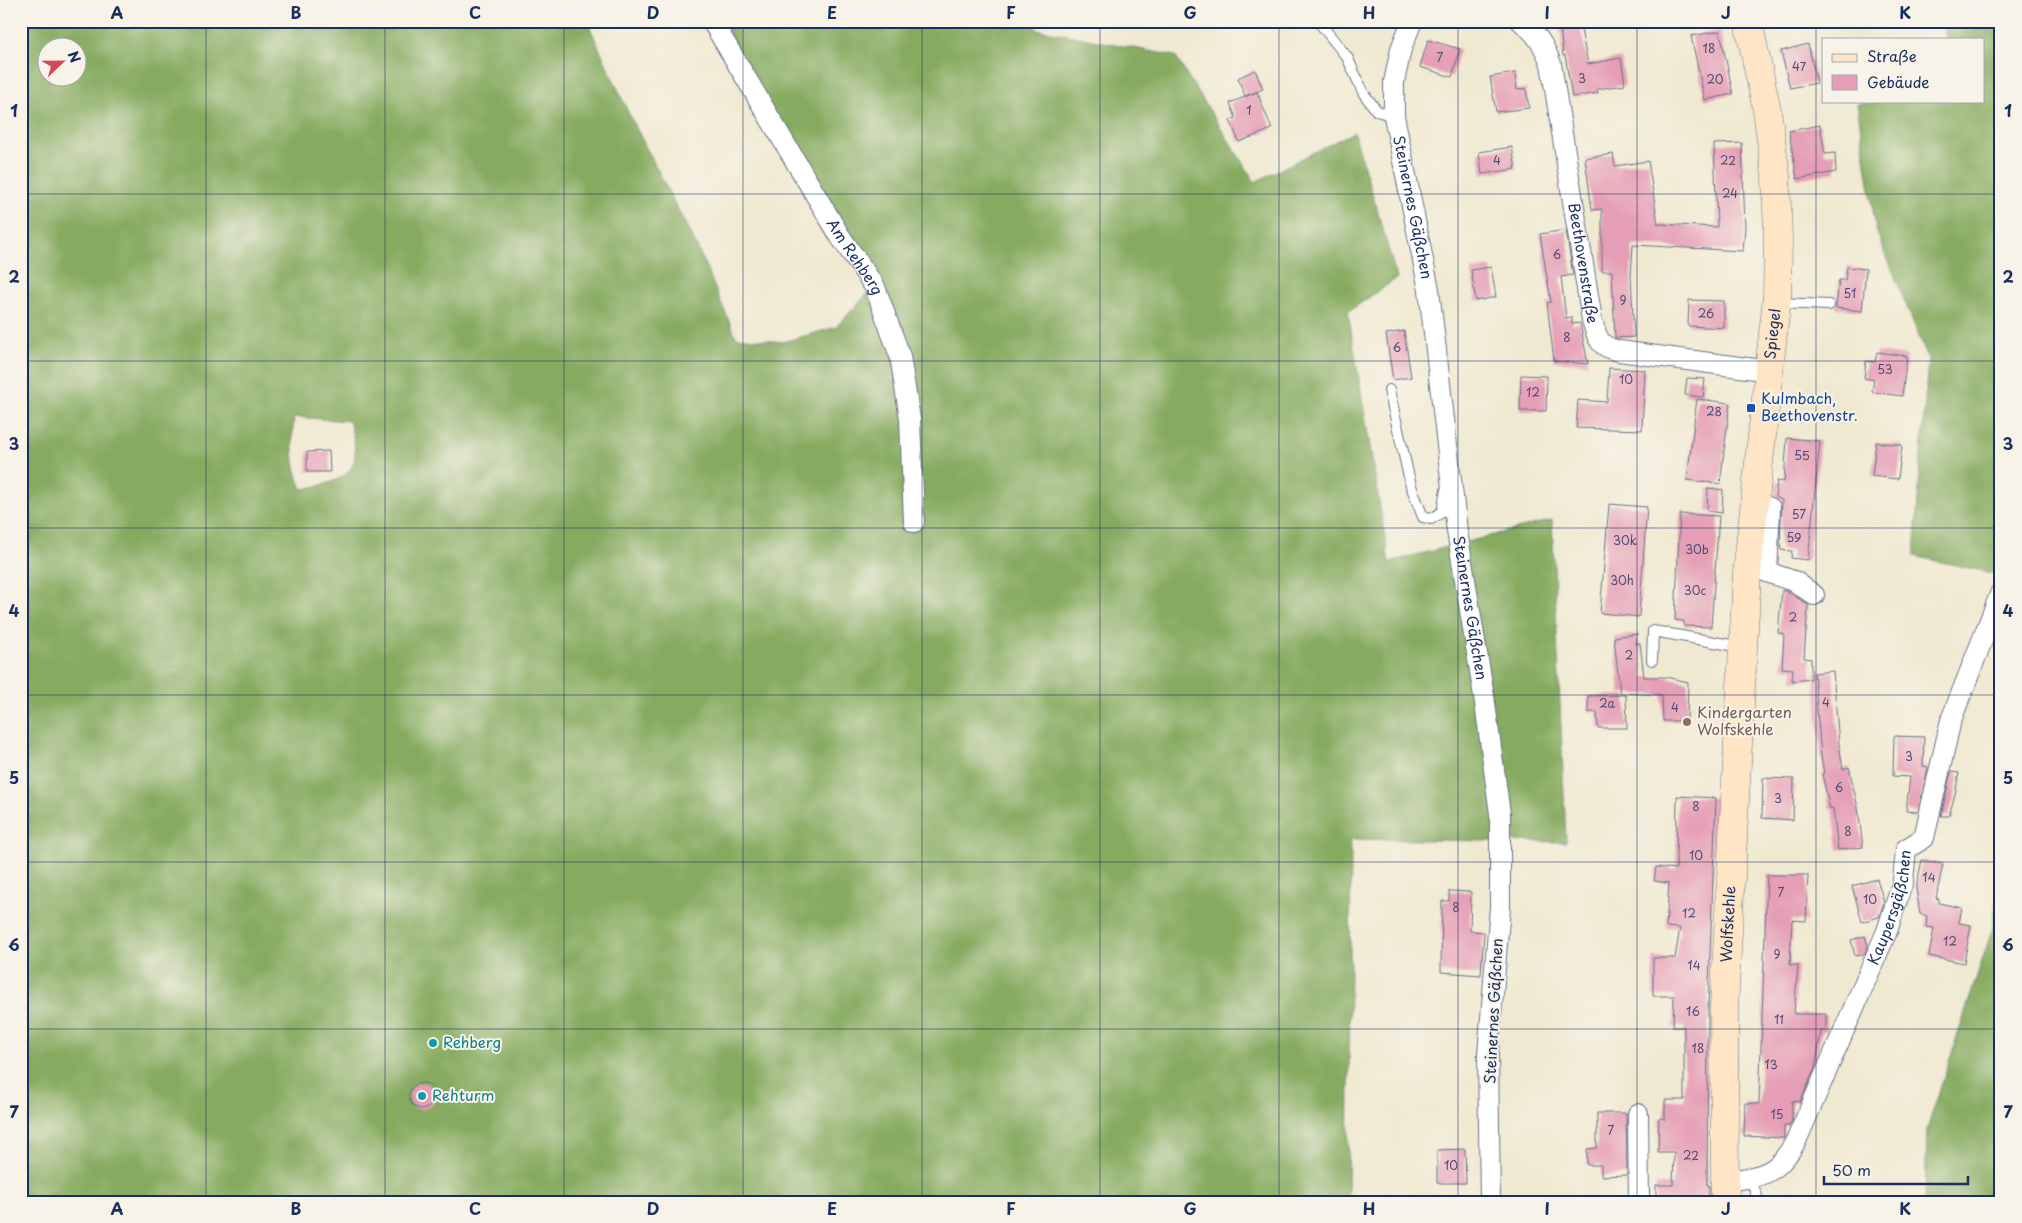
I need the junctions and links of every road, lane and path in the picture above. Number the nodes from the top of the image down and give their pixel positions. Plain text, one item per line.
1 (712, 21) edge
2 (1318, 21) edge
3 (1412, 21) edge
4 (1521, 21) edge
5 (1748, 21) edge
6 (1394, 116) junction
7 (1777, 303) junction
8 (1829, 305) dead end
9 (1770, 371) junction
10 (1389, 390) dead end
11 (1450, 474) junction
12 (1755, 502) junction
13 (914, 522) dead end
14 (2001, 592) edge
15 (1814, 595) dead end
16 (1743, 648) junction
17 (1652, 660) dead end
18 (1638, 1114) dead end
19 (1733, 1187) edge
20 (1490, 1202) edge
21 (1639, 1202) edge
22 (1759, 1202) edge

1 - 13 street, Am Rehberg
2 - 6 lane
3 - 6 street, Steinernes Gäßchen
4 - 9 street, Beethovenstraße
5 - 7 street, Spiegel
6 - 11 street, Steinernes Gäßchen
7 - 8 lane
7 - 9 street, Spiegel
9 - 12 street, Spiegel
10 - 11 lane
11 - 20 street, Steinernes Gäßchen
12 - 15 street
12 - 16 street, Spiegel
14 - 19 street, Kaupersgäßchen
16 - 17 lane
16 - 19 street, Wolfskehle
18 - 21 street
19 - 22 lane

